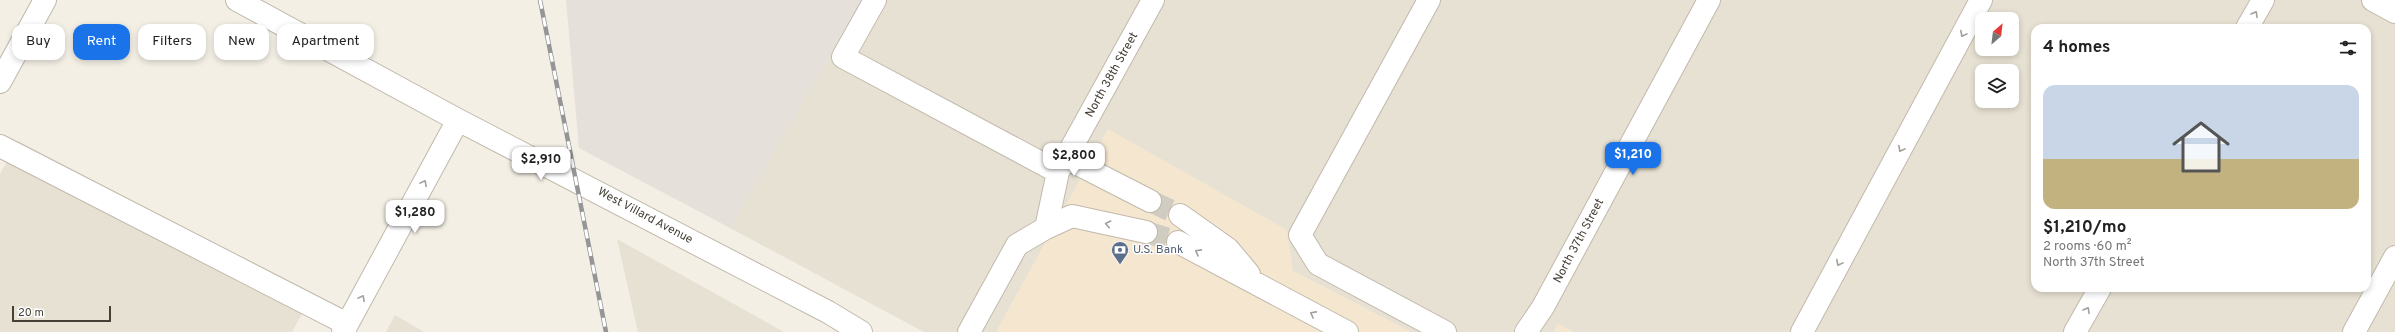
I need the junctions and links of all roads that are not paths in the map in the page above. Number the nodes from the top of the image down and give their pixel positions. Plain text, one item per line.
1 (45, 0) edge
2 (237, 0) edge
3 (875, 0) edge
4 (1154, 0) edge
5 (1429, 0) edge
6 (1709, 0) edge
7 (1981, 0) edge
8 (2263, 0) edge
9 (2373, 0) edge
10 (2395, 12) edge
11 (2249, 24) edge
12 (0, 82) edge
13 (458, 120) junction
14 (0, 146) edge
15 (1062, 165) junction
16 (1150, 201) tunnel mouth
17 (1180, 215) tunnel mouth
18 (1046, 228) junction
19 (1146, 232) tunnel mouth
20 (1178, 242) tunnel mouth
21 (2395, 258) edge
22 (1258, 284) junction
23 (2098, 292) edge
24 (345, 328) edge
25 (861, 332) edge
26 (969, 332) edge
27 (1347, 332) edge
28 (1445, 332) edge
29 (1526, 332) edge
30 (1802, 332) edge
31 (2075, 332) edge
32 (2354, 332) edge

1 - 12 street
2 - 13 street, West Villard Avenue
3 - 15 street
4 - 15 street, North 38th Street
5 - 28 street
6 - 29 street, North 37th Street
7 -> 30 street
11 -> 8 street
9 - 10 street
24 -> 13 street
13 - 25 street, West Villard Avenue
14 - 24 street
15 - 16 street
15 - 18 street, North 38th Street
17 - 22 street
19 -> 18 street
18 - 26 street
22 -> 20 street
21 - 32 street
27 -> 22 street
31 -> 23 street

